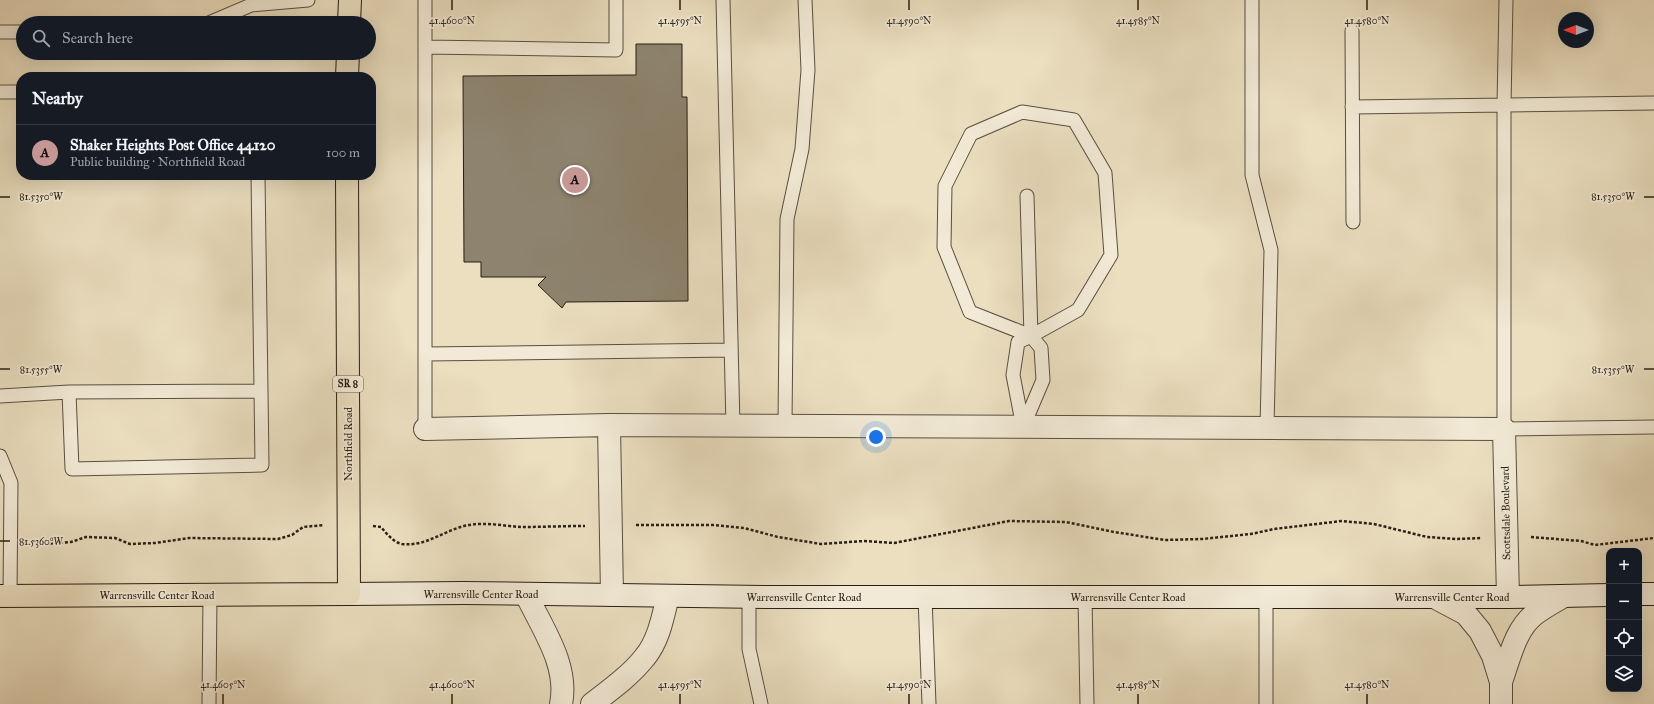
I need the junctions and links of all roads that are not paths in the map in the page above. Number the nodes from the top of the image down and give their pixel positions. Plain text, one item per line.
1 (308, 0) edge
2 (350, 0) edge
3 (425, 0) edge
4 (616, 0) edge
5 (723, 0) edge
6 (804, 0) edge
7 (1252, 0) edge
8 (1506, 0) edge
9 (225, 16) edge
10 (349, 16) edge
11 (1352, 31) dead end
12 (0, 32) edge
13 (16, 32) edge
14 (425, 47) junction
15 (348, 60) edge
16 (347, 72) edge
17 (0, 92) edge
18 (16, 92) edge
19 (1654, 103) edge
20 (1504, 105) junction
21 (1352, 108) junction
22 (258, 180) edge
23 (347, 180) edge
24 (1027, 196) dead end
25 (1354, 222) dead end
26 (1031, 336) junction
27 (731, 350) junction
28 (425, 354) junction
29 (261, 391) junction
30 (69, 392) junction
31 (0, 396) edge
32 (609, 425) junction
33 (733, 426) junction
34 (785, 426) junction
35 (1023, 427) junction
36 (1654, 427) edge
37 (1267, 428) junction
38 (425, 429) joint
39 (1504, 429) junction
40 (0, 456) edge
41 (210, 594) junction
42 (349, 594) junction
43 (526, 594) junction
44 (1642, 594) edge
45 (1654, 594) edge
46 (612, 595) junction
47 (1606, 595) edge
48 (5, 596) edge
49 (668, 596) junction
50 (1564, 596) junction
51 (749, 597) junction
52 (925, 597) junction
53 (1085, 597) junction
54 (1266, 597) junction
55 (1434, 597) junction
56 (1508, 597) junction
57 (1501, 682) junction
58 (209, 704) edge
59 (561, 704) edge
60 (592, 704) edge
61 (761, 704) edge
62 (929, 704) edge
63 (1087, 704) edge
64 (1266, 704) edge
65 (1501, 704) edge

1 - 9 lane
2 - 10 main road
3 - 14 lane
4 - 14 lane
5 - 27 lane
6 - 34 lane
7 - 37 lane
8 - 20 lane
11 - 21 lane
12 - 13 lane
14 - 28 lane
15 - 16 main road
17 - 18 lane
19 - 20 lane
20 - 21 lane
20 - 39 lane
21 - 25 lane
22 - 29 lane
23 - 42 main road, Northfield Road / SR 8
24 - 26 lane
26 - 26 lane
26 - 35 lane
26 - 35 lane
27 - 28 lane
27 - 33 lane
28 - 38 lane
29 - 30 lane
29 - 30 lane
30 - 31 lane
32 - 33 street
32 - 38 street
32 - 46 street
33 - 34 street
34 - 35 street
35 - 37 street
36 - 39 lane
37 - 39 street
39 - 56 street, Scottsdale Boulevard
40 - 48 lane
41 - 42 main road, Warrensville Center Road
41 - 48 main road, Warrensville Center Road
41 - 58 lane
42 - 43 street, Warrensville Center Road
43 - 46 street, Warrensville Center Road
43 - 59 street
44 - 45 street
46 - 49 street, Warrensville Center Road
47 - 50 street, Warrensville Center Road
49 - 51 street, Warrensville Center Road
49 - 60 street
50 - 56 street, Warrensville Center Road
50 - 57 street
51 - 52 street, Warrensville Center Road
51 - 61 lane
52 - 53 street, Warrensville Center Road
52 - 62 lane
53 - 54 street, Warrensville Center Road
53 - 63 lane
54 - 55 street, Warrensville Center Road
54 - 64 lane
55 - 56 street, Warrensville Center Road
55 - 57 street
57 - 65 street

